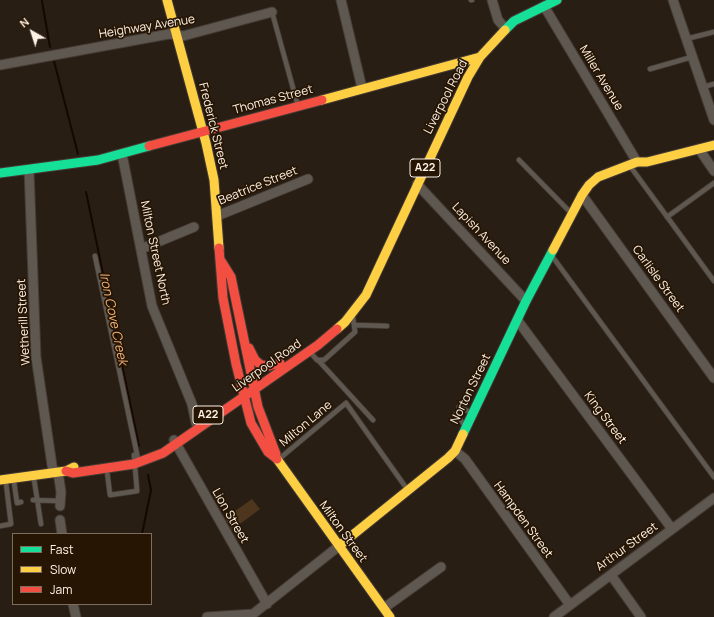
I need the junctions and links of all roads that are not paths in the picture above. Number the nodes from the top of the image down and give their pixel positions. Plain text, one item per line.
1 (167, 0) edge
2 (341, 0) edge
3 (492, 0) edge
4 (557, 0) edge
5 (673, 0) edge
6 (544, 6) junction
7 (272, 12) joint
8 (504, 28) junction
9 (714, 32) edge
10 (176, 35) junction
11 (686, 39) junction
12 (480, 57) junction
13 (692, 57) junction
14 (0, 64) edge
15 (650, 69) dead end
16 (714, 84) edge
17 (703, 87) junction
18 (362, 88) junction
19 (298, 106) junction
20 (712, 107) edge
21 (714, 120) edge
22 (202, 131) junction
23 (714, 145) edge
24 (699, 149) junction
25 (122, 154) junction
26 (519, 160) dead end
27 (633, 163) junction
28 (29, 170) junction
29 (714, 171) edge
30 (0, 173) edge
31 (308, 179) dead end
32 (714, 183) edge
33 (417, 184) junction
34 (582, 195) junction
35 (572, 214) junction
36 (217, 216) junction
37 (667, 217) junction
38 (194, 227) dead end
39 (141, 249) junction
40 (551, 255) junction
41 (95, 256) dead end
42 (221, 261) junction
43 (372, 279) junction
44 (714, 281) edge
45 (526, 301) junction
46 (352, 314) junction
47 (518, 321) junction
48 (364, 324) junction
49 (354, 325) junction
50 (387, 326) dead end
51 (355, 332) junction
52 (243, 337) junction
53 (310, 351) junction
54 (318, 360) junction
55 (280, 363) junction
56 (714, 378) edge
57 (252, 387) junction
58 (242, 394) junction
59 (459, 407) dead end
60 (472, 413) junction
61 (456, 414) dead end
62 (373, 420) dead end
63 (196, 423) junction
64 (465, 427) junction
65 (175, 442) junction
66 (455, 451) junction
67 (136, 459) junction
68 (278, 460) junction
69 (106, 465) junction
70 (59, 472) junction
71 (34, 475) junction
72 (714, 477) edge
73 (6, 479) edge
74 (408, 490) junction
75 (714, 498) edge
76 (35, 500) junction
77 (19, 502) dead end
78 (60, 503) joint
79 (60, 520) dead end
80 (42, 524) dead end
81 (0, 526) edge
82 (672, 529) junction
83 (62, 533) edge
84 (339, 546) junction
85 (441, 567) dead end
86 (610, 575) junction
87 (267, 604) junction
88 (73, 605) edge
89 (570, 605) junction
90 (384, 608) junction
91 (76, 617) edge
92 (207, 617) edge
93 (212, 617) edge
94 (390, 617) edge
95 (554, 617) edge
96 (641, 617) edge

1 - 10 main road, Frederick Street
2 - 18 street
3 - 8 street
4 - 6 main road, Liverpool Road / A22
5 - 11 street
6 - 8 main road, Liverpool Road / A22
6 - 27 street, Miller Avenue
7 - 10 street, Heighway Avenue
7 - 19 lane
8 - 12 main road, Liverpool Road / A22
9 - 11 lane
10 - 14 street, Heighway Avenue
10 - 22 main road, Frederick Street
11 - 13 street
12 - 18 main road, Thomas Street
12 - 33 main road, Liverpool Road / A22
13 - 15 lane
13 - 17 street
16 - 17 lane
17 - 20 street
18 - 19 main road, Thomas Street
19 - 22 main road, Thomas Street
20 - 21 street
22 - 25 main road, Thomas Street
22 - 36 main road, Frederick Street
23 - 24 main road, Norton Street
24 - 27 main road, Norton Street
24 - 29 street
25 - 28 main road, Thomas Street
25 - 39 street, Milton Street North
26 - 35 lane
27 - 34 main road, Norton Street
27 - 37 lane
28 - 30 main road, Thomas Street
28 - 70 street, Wetherill Street
31 - 36 street, Beatrice Street
32 - 37 lane
33 - 43 main road, Liverpool Road / A22
33 - 45 street, Lapish Avenue
34 - 35 main road, Norton Street
34 - 56 street, Carlisle Street
35 - 40 main road, Norton Street
36 - 42 main road, Frederick Street
37 - 44 lane
38 - 39 street
39 - 63 street, Milton Street North
40 - 45 main road, Norton Street
40 - 72 lane
41 - 67 lane
42 - 52 main road, Frederick Street
42 - 58 main road, Frederick Street
43 - 46 main road, Liverpool Road / A22
43 - 55 main road, Liverpool Road / A22
45 - 47 main road, Norton Street
46 - 49 lane
46 - 53 main road, Liverpool Road / A22
47 - 60 main road, Norton Street
47 - 82 street, King Street
48 - 49 lane
48 - 50 lane
48 - 51 lane
49 - 51 lane
51 - 54 lane
52 - 55 main road
52 - 57 main road, Frederick Street
53 - 54 lane
53 - 57 main road, Liverpool Road / A22
54 - 62 lane
55 - 57 main road, Liverpool Road / A22
57 - 58 main road, Liverpool Road / A22
57 - 68 main road, Milton Street
58 - 63 main road, Liverpool Road / A22
58 - 65 main road, Liverpool Road / A22
58 - 68 main road, Milton Street
59 - 60 lane
60 - 64 main road, Norton Street
61 - 64 lane
63 - 65 main road, Liverpool Road / A22
64 - 66 main road, Norton Street
65 - 67 main road, Liverpool Road / A22
65 - 87 street, Lion Street
66 - 74 main road, Norton Street
66 - 89 street, Hampden Street
67 - 69 main road, Liverpool Road / A22
67 - 69 lane
68 - 74 lane, Milton Lane
68 - 84 main road, Milton Street
69 - 70 main road, Liverpool Road / A22
70 - 71 main road, Liverpool Road / A22
70 - 78 street, Wetherill Street
71 - 73 main road, Liverpool Road / A22
71 - 76 lane
73 - 77 lane
73 - 81 lane
74 - 84 main road, Norton Street
75 - 82 street, Arthur Street
76 - 78 lane
76 - 80 lane
79 - 83 street
82 - 86 street, Arthur Street
84 - 87 street, Norton Street
84 - 90 main road, Milton Street
85 - 90 street
86 - 89 street, Arthur Street
86 - 96 street
87 - 93 street, Norton Street
88 - 91 street
89 - 95 street, Arthur Street
90 - 94 main road, Milton Street
92 - 93 street, Norton Street

